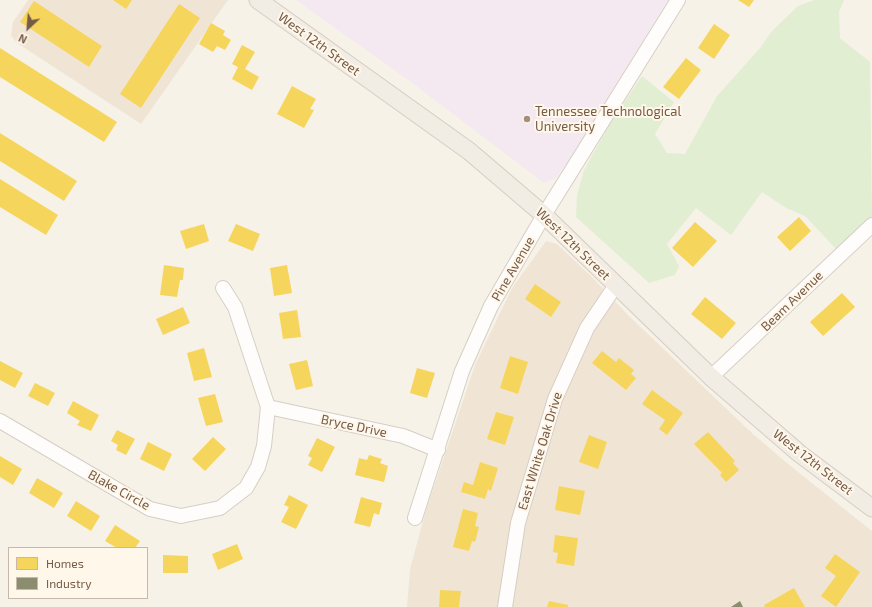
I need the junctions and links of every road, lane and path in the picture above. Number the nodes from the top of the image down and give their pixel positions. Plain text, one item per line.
1 (258, 0) edge
2 (678, 0) edge
3 (544, 215) junction
4 (872, 224) edge
5 (616, 285) junction
6 (223, 288) dead end
7 (711, 377) junction
8 (268, 407) junction
9 (0, 421) edge
10 (438, 450) junction
11 (872, 508) edge
12 (415, 518) dead end
13 (505, 607) edge

1 - 3 main road, West 12th Street
2 - 3 street, Pine Avenue
3 - 5 main road, West 12th Street
3 - 10 street, Pine Avenue
4 - 7 street, Beam Avenue
5 - 7 main road, West 12th Street
5 - 13 street, East White Oak Drive
6 - 8 street, Blake Circle
7 - 11 main road, West 12th Street
8 - 9 street, Blake Circle
8 - 10 street, Bryce Drive
10 - 12 street, Pine Avenue

